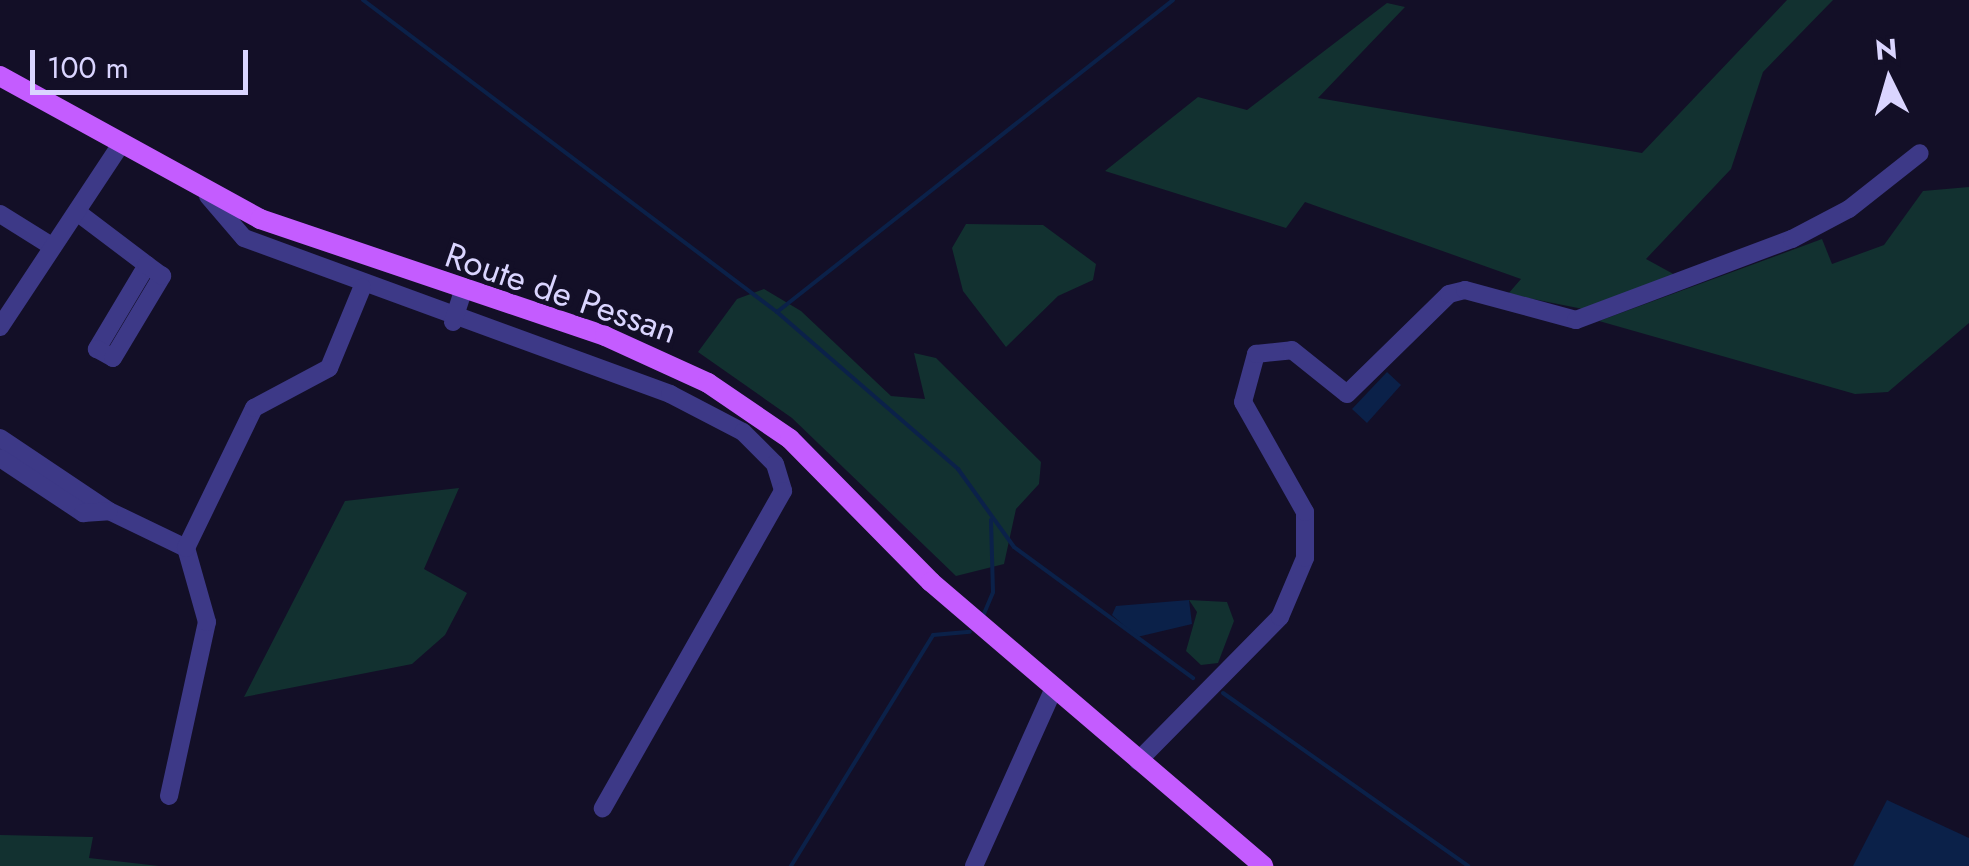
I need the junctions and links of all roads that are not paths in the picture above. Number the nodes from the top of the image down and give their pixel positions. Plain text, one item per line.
1 (0, 76) edge
2 (120, 146) junction
3 (1920, 153) dead end
4 (208, 196) junction
5 (77, 212) junction
6 (0, 214) edge
7 (53, 247) junction
8 (147, 265) junction
9 (362, 288) junction
10 (463, 292) junction
11 (453, 322) junction
12 (0, 327) edge
13 (0, 438) edge
14 (0, 458) edge
15 (109, 511) junction
16 (186, 548) junction
17 (1053, 690) junction
18 (1138, 761) junction
19 (169, 796) dead end
20 (603, 808) dead end
21 (974, 866) edge
22 (1263, 866) edge

1 - 2 main road, Route de Pessan
2 - 4 main road, Route de Pessan
2 - 5 street
3 - 18 street
4 - 9 street
4 - 10 main road, Route de Pessan
5 - 7 street
5 - 8 street
6 - 7 street
7 - 12 street
8 - 8 street
9 - 11 street
9 - 16 street
10 - 11 street
10 - 17 main road, Route de Pessan
11 - 20 street
13 - 15 street
14 - 15 street
15 - 16 street
16 - 19 street
17 - 18 main road, Route de Pessan
17 - 21 street
18 - 22 main road, Route de Pessan

